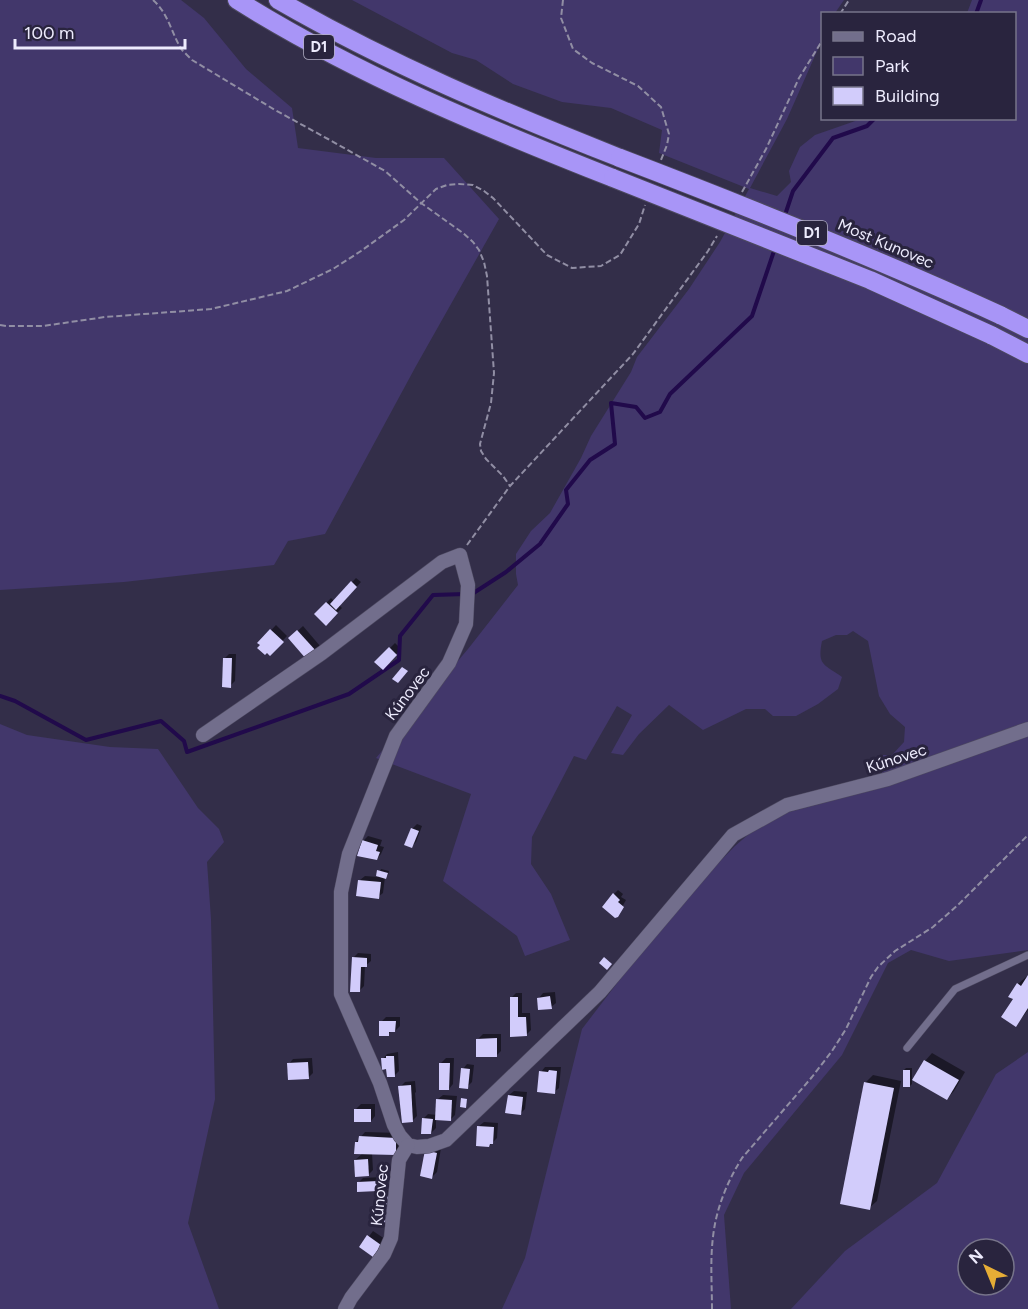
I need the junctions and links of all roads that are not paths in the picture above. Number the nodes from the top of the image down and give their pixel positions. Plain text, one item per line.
1 (237, 0) edge
2 (278, 0) edge
3 (1028, 329) edge
4 (1028, 354) edge
5 (1028, 729) edge
6 (203, 735) dead end
7 (1028, 955) edge
8 (907, 1048) dead end
9 (408, 1145) junction
10 (345, 1309) edge

1 - 4 highway, D1, bridge
2 - 3 highway, Most Kunovec / D1, bridge
5 - 9 street, Kúnovec
6 - 9 street, Kúnovec
7 - 8 lane
9 - 10 street, Kúnovec

